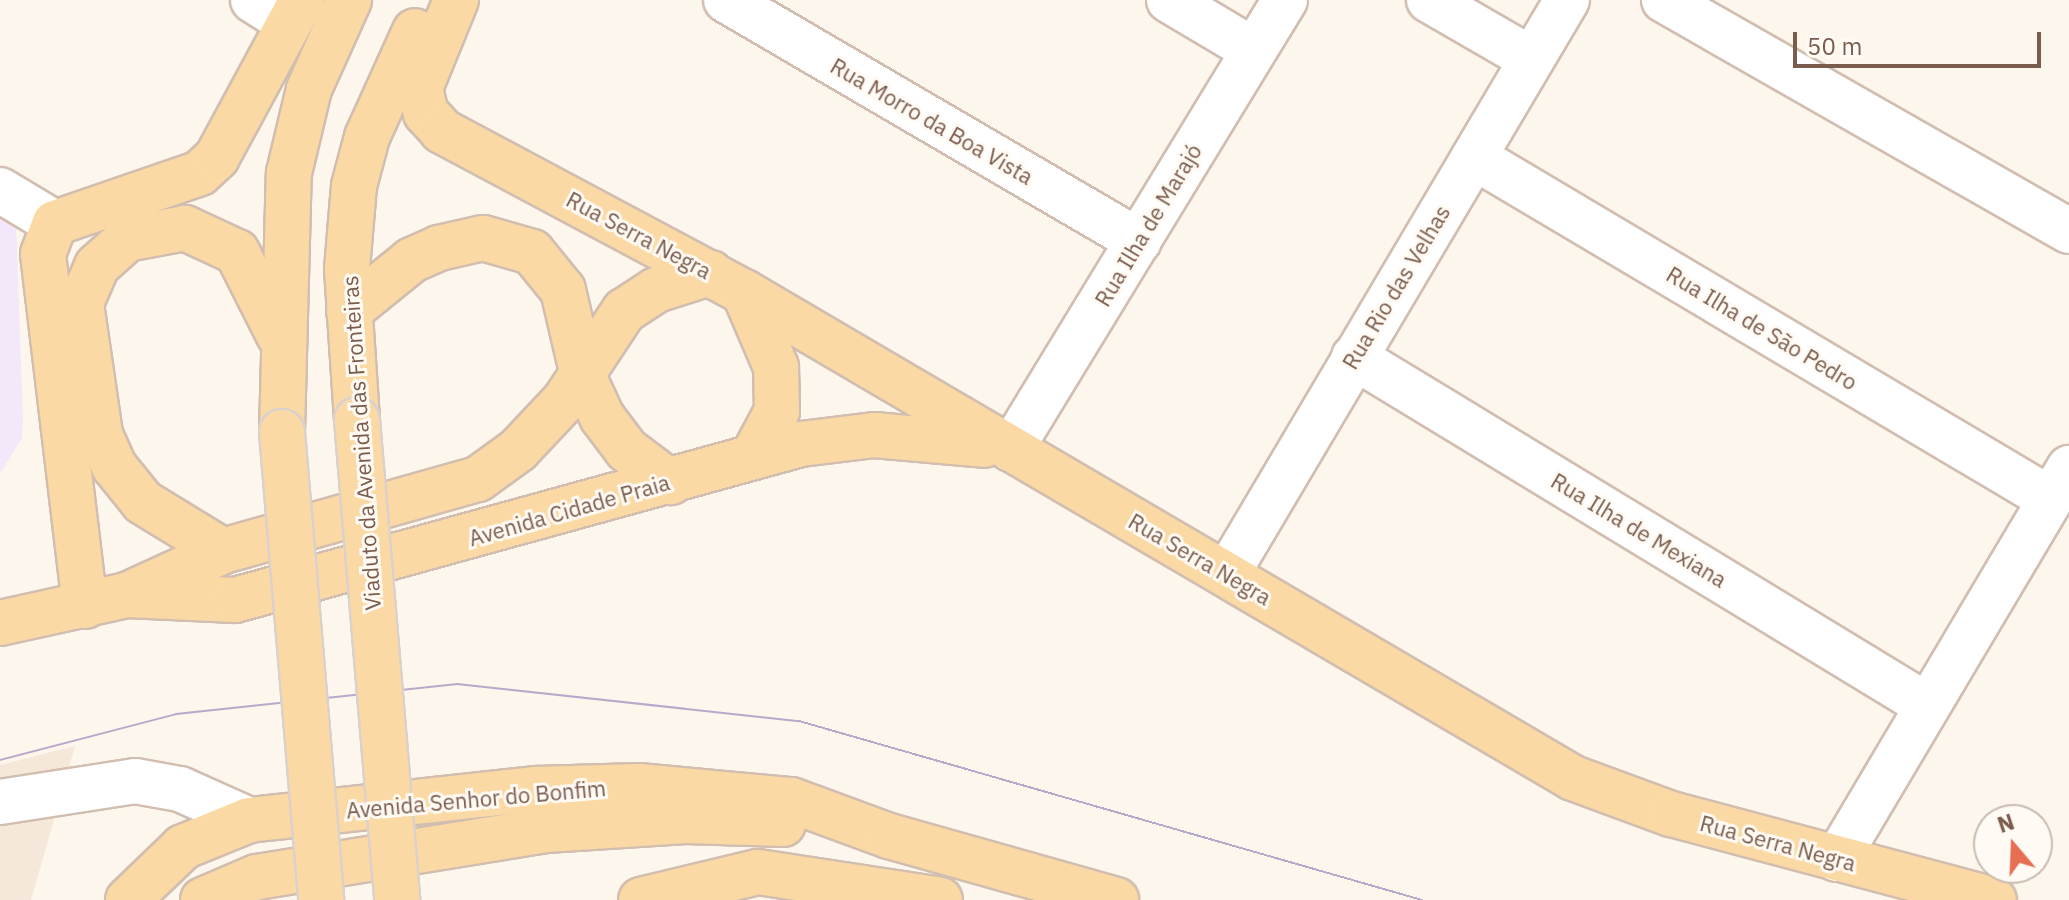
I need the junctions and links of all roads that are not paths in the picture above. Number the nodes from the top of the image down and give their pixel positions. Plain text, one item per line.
1 (349, 0) edge
2 (430, 0) edge
3 (456, 0) edge
4 (726, 0) edge
5 (1169, 0) edge
6 (1285, 0) edge
7 (1429, 0) edge
8 (1567, 0) edge
9 (1664, 0) edge
10 (281, 7) edge
11 (1253, 50) junction
12 (1531, 59) junction
13 (1474, 157) junction
14 (0, 190) edge
15 (55, 223) junction
16 (2069, 231) edge
17 (1139, 241) junction
18 (727, 282) junction
19 (349, 311) junction
20 (279, 335) junction
21 (1354, 357) junction
22 (583, 376) junction
23 (1011, 449) junction
24 (753, 456) junction
25 (670, 482) junction
26 (2060, 483) edge
27 (223, 551) junction
28 (1227, 574) junction
29 (127, 595) junction
30 (85, 606) junction
31 (0, 623) edge
32 (1923, 703) junction
33 (0, 802) edge
34 (249, 820) junction
35 (889, 836) junction
36 (1837, 859) junction
37 (128, 900) edge
38 (203, 900) edge
39 (321, 900) edge
40 (397, 900) edge
41 (641, 900) edge
42 (940, 900) edge
43 (1116, 900) edge
44 (1994, 900) edge

1 - 20 main road
2 - 19 main road, Viaduto da Avenida das Fronteiras
3 - 18 main road, Rua Serra Negra
4 - 17 street, Rua Morro da Boa Vista
5 - 11 street
6 - 11 street, Rua Ilha de Marajó
7 - 12 street
8 - 12 street, Rua Rio das Velhas
9 - 16 street
10 - 15 main road
11 - 17 street, Rua Ilha de Marajó
12 - 13 street, Rua Rio das Velhas
13 - 21 street, Rua Rio das Velhas
13 - 26 street, Rua Ilha de São Pedro
14 - 15 street
15 - 30 main road
17 - 23 street, Rua Ilha de Marajó
18 - 22 main road
18 - 23 main road, Rua Serra Negra
18 - 24 main road
19 - 22 main road
19 - 40 main road, Viaduto da Avenida das Fronteiras, bridge
20 - 27 main road
20 - 39 main road, bridge
21 - 28 street, Rua Rio das Velhas
21 - 32 street, Rua Ilha de Mexiana
22 - 25 main road
22 - 27 main road, Avenida Cidade Praia
23 - 24 main road, Avenida Cidade Praia
23 - 28 main road, Rua Serra Negra
24 - 25 main road, Avenida Cidade Praia
25 - 29 main road, Avenida Cidade Praia
26 - 32 street
27 - 29 main road, Avenida Cidade Praia
28 - 36 main road, Rua Serra Negra
29 - 30 main road, Avenida Cidade Praia
30 - 31 main road, Avenida Cidade Praia
32 - 36 street
33 - 34 street
34 - 35 main road, Avenida Senhor do Bonfim
34 - 37 main road, Avenida Senhor do Bonfim
35 - 38 main road, Avenida Senhor do Bonfim
35 - 43 main road
36 - 44 main road, Rua Serra Negra
41 - 42 main road

